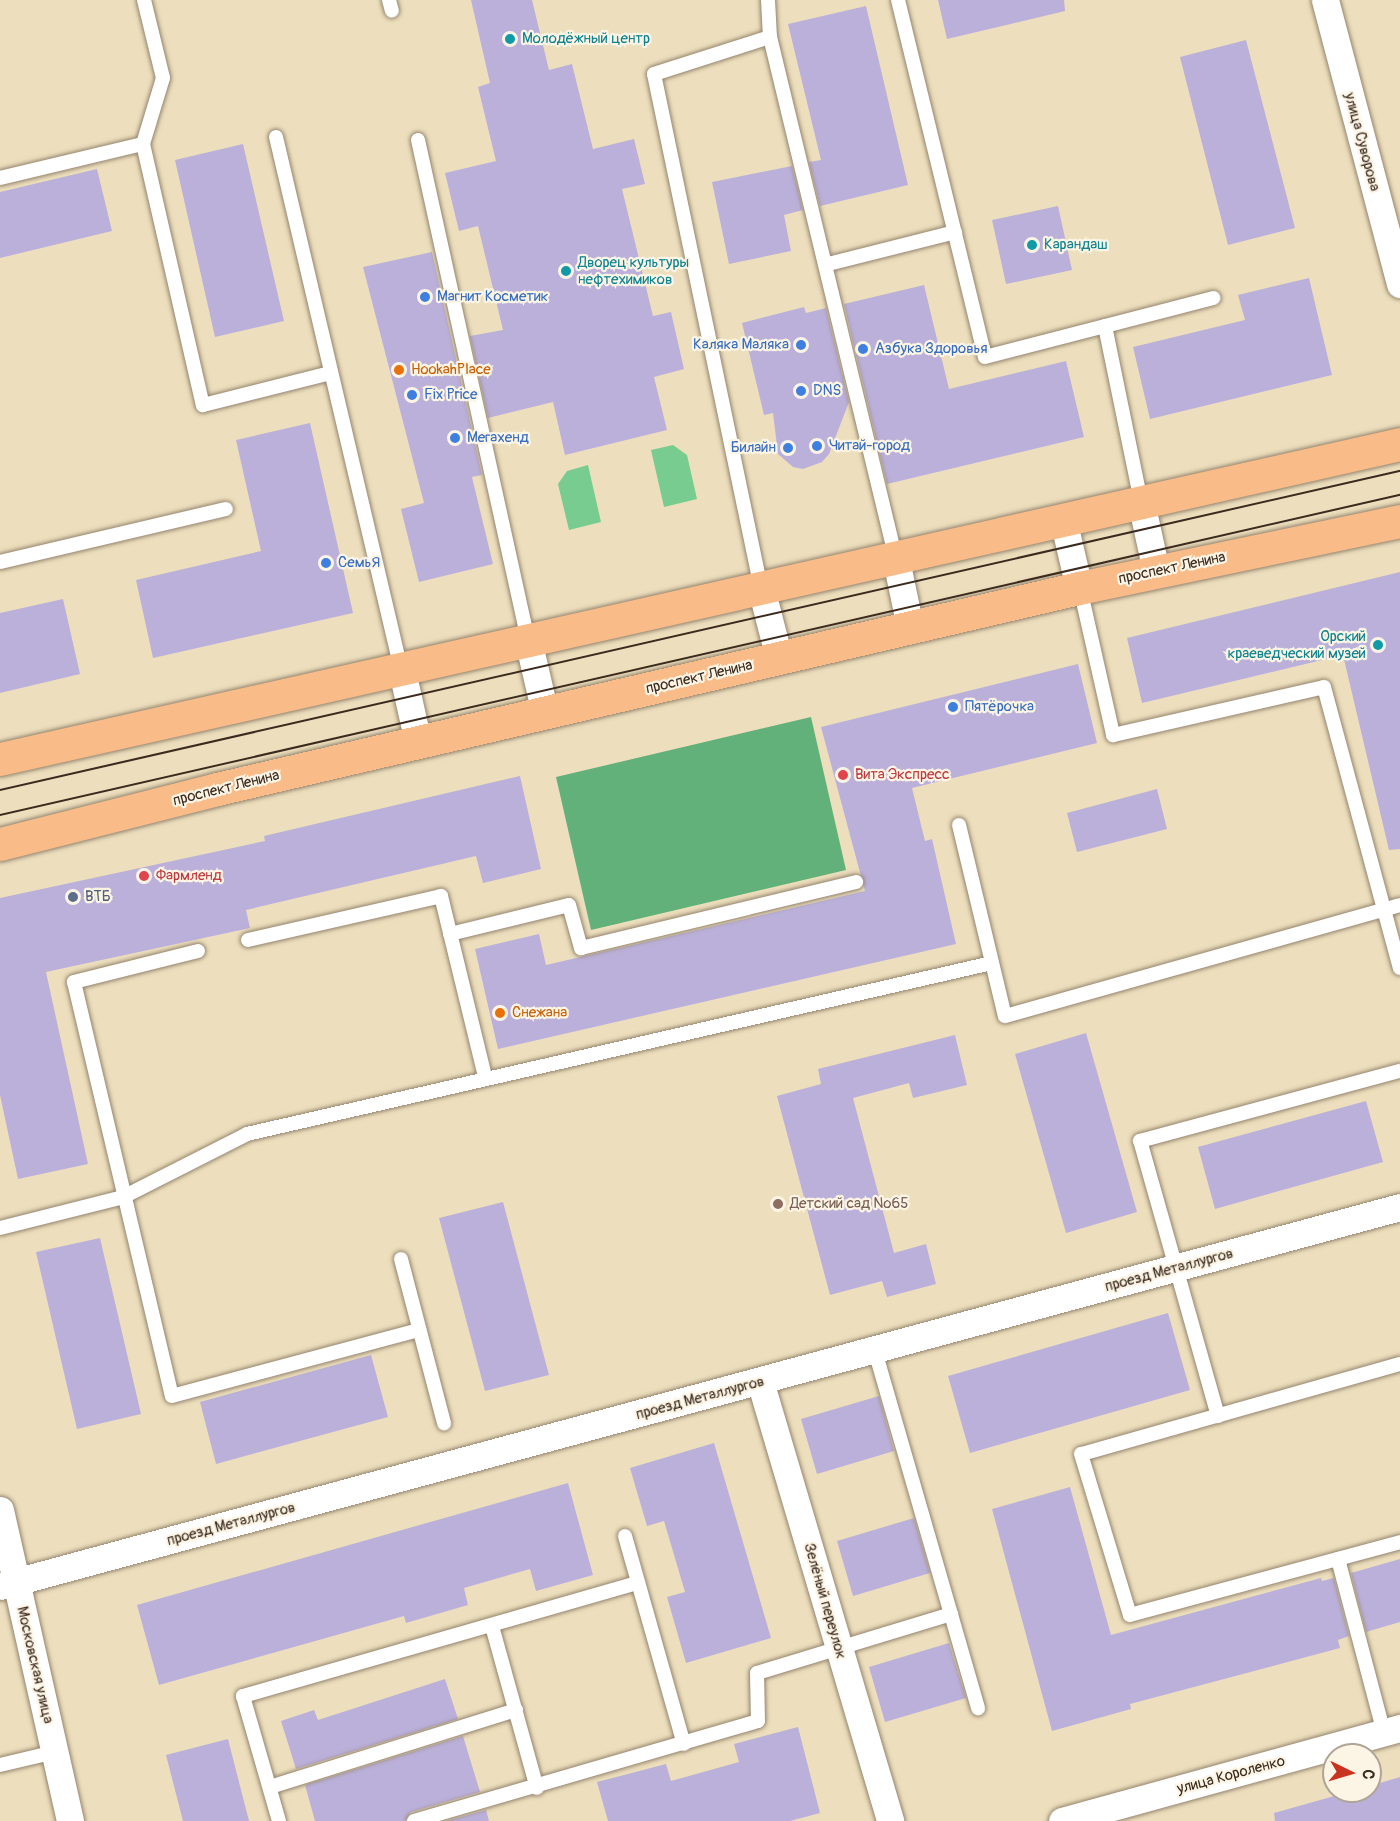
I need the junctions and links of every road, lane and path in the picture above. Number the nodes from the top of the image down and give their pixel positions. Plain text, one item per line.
1 (144, 0) edge
2 (768, 0) edge
3 (898, 0) edge
4 (1325, 0) edge
5 (770, 37) junction
6 (276, 137) dead end
7 (418, 140) dead end
8 (143, 144) junction
9 (0, 178) edge
10 (1392, 224) edge
11 (955, 232) junction
12 (828, 264) junction
13 (1400, 284) edge
14 (1213, 298) dead end
15 (1105, 326) junction
16 (330, 373) junction
17 (1400, 444) edge
18 (1141, 502) junction
19 (226, 509) dead end
20 (1063, 519) junction
21 (1400, 521) edge
22 (895, 555) junction
23 (0, 562) edge
24 (1156, 571) junction
25 (761, 588) junction
26 (1080, 588) junction
27 (910, 627) junction
28 (528, 640) junction
29 (779, 658) junction
30 (402, 671) junction
31 (545, 713) junction
32 (418, 742) junction
33 (0, 759) edge
34 (959, 825) dead end
35 (0, 844) edge
36 (856, 882) dead end
37 (1400, 905) edge
38 (1383, 910) junction
39 (450, 934) junction
40 (248, 940) dead end
41 (198, 951) dead end
42 (992, 963) junction
43 (1400, 968) edge
44 (1400, 1071) edge
45 (485, 1077) junction
46 (123, 1197) junction
47 (1400, 1207) edge
48 (0, 1228) edge
49 (400, 1259) dead end
50 (1177, 1268) junction
51 (419, 1330) junction
52 (874, 1351) junction
53 (1400, 1364) edge
54 (760, 1382) junction
55 (1218, 1416) junction
56 (444, 1423) dead end
57 (0, 1510) edge
58 (625, 1536) dead end
59 (1400, 1542) edge
60 (1338, 1559) junction
61 (638, 1583) junction
62 (8, 1584) edge
63 (951, 1614) junction
64 (492, 1626) junction
65 (839, 1648) junction
66 (978, 1708) dead end
67 (516, 1710) junction
68 (1392, 1731) edge
69 (684, 1744) junction
70 (55, 1752) junction
71 (0, 1765) edge
72 (270, 1787) junction
73 (537, 1788) junction
74 (70, 1821) edge
75 (279, 1821) edge
76 (414, 1821) edge
77 (890, 1821) edge
78 (1062, 1821) edge

1 - 8 lane
2 - 5 lane
3 - 11 lane
4 - 10 street, улица Суворова
5 - 12 lane
5 - 25 lane
6 - 16 lane
7 - 28 lane
8 - 9 lane
8 - 16 lane
10 - 13 street, улица Суворова
11 - 12 lane
11 - 15 lane
12 - 22 lane
14 - 15 lane
15 - 18 lane
16 - 30 lane
17 - 18 main road
18 - 20 main road
18 - 24 street
19 - 23 lane
20 - 22 main road
20 - 26 street
21 - 24 main road, проспект Ленина
22 - 25 main road
22 - 27 street
24 - 26 main road, проспект Ленина
25 - 28 main road
25 - 29 street
26 - 27 main road, проспект Ленина
26 - 38 lane
27 - 29 main road, проспект Ленина
28 - 30 main road
28 - 31 street
29 - 31 main road, проспект Ленина
30 - 32 street
30 - 33 main road
31 - 32 main road, проспект Ленина
32 - 35 main road, проспект Ленина
34 - 42 lane
36 - 39 lane
37 - 38 lane
38 - 42 lane
38 - 43 lane
39 - 40 lane
39 - 45 lane
41 - 46 lane
42 - 45 lane
44 - 50 lane
45 - 46 lane
46 - 48 lane
46 - 51 lane
47 - 50 street, проезд Металлургов
49 - 51 lane
50 - 52 street, проезд Металлургов
50 - 55 lane
51 - 56 lane
52 - 54 street, проезд Металлургов
52 - 63 lane
53 - 55 lane
54 - 62 street, проезд Металлургов
54 - 65 street, Зелёный переулок
55 - 60 lane
57 - 62 street, Московская улица
58 - 61 lane
59 - 60 lane
60 - 68 lane
61 - 64 lane
61 - 69 lane
62 - 70 street, Московская улица
63 - 65 lane
63 - 66 lane
64 - 67 lane
64 - 72 lane
65 - 69 lane
65 - 77 street, Зелёный переулок
67 - 72 lane
67 - 73 lane
68 - 78 street, улица Короленко
69 - 73 lane
70 - 71 lane
70 - 74 street, Московская улица
72 - 75 lane
73 - 76 lane

